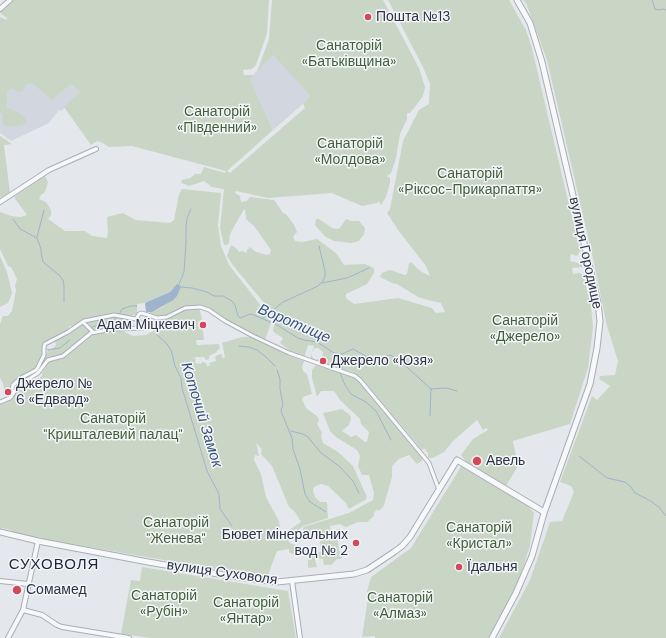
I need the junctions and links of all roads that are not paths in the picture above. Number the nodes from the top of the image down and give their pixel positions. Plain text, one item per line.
1 (10, 0) edge
2 (517, 0) edge
3 (0, 9) edge
4 (96, 149) dead end
5 (0, 202) edge
6 (136, 319) junction
7 (83, 322) junction
8 (94, 332) junction
9 (13, 394) junction
10 (0, 402) edge
11 (439, 490) junction
12 (544, 512) junction
13 (0, 532) edge
14 (38, 541) junction
15 (0, 580) edge
16 (292, 580) junction
17 (28, 584) junction
18 (22, 610) junction
19 (8, 638) edge
20 (129, 638) edge
21 (300, 638) edge
22 (492, 638) edge

1 - 3 street
2 - 12 street, вулиця Городище
4 - 5 street
6 - 7 street
6 - 8 street
6 - 11 street
7 - 8 street
7 - 9 street
8 - 9 street
9 - 10 street
11 - 12 street, вулиця Суховоля
11 - 16 street, вулиця Суховоля
12 - 22 street, вулиця Городище
13 - 14 street, вулиця Суховоля
14 - 16 street, вулиця Суховоля
14 - 17 street
15 - 17 street
16 - 21 street
17 - 18 street
18 - 19 street
18 - 20 street

